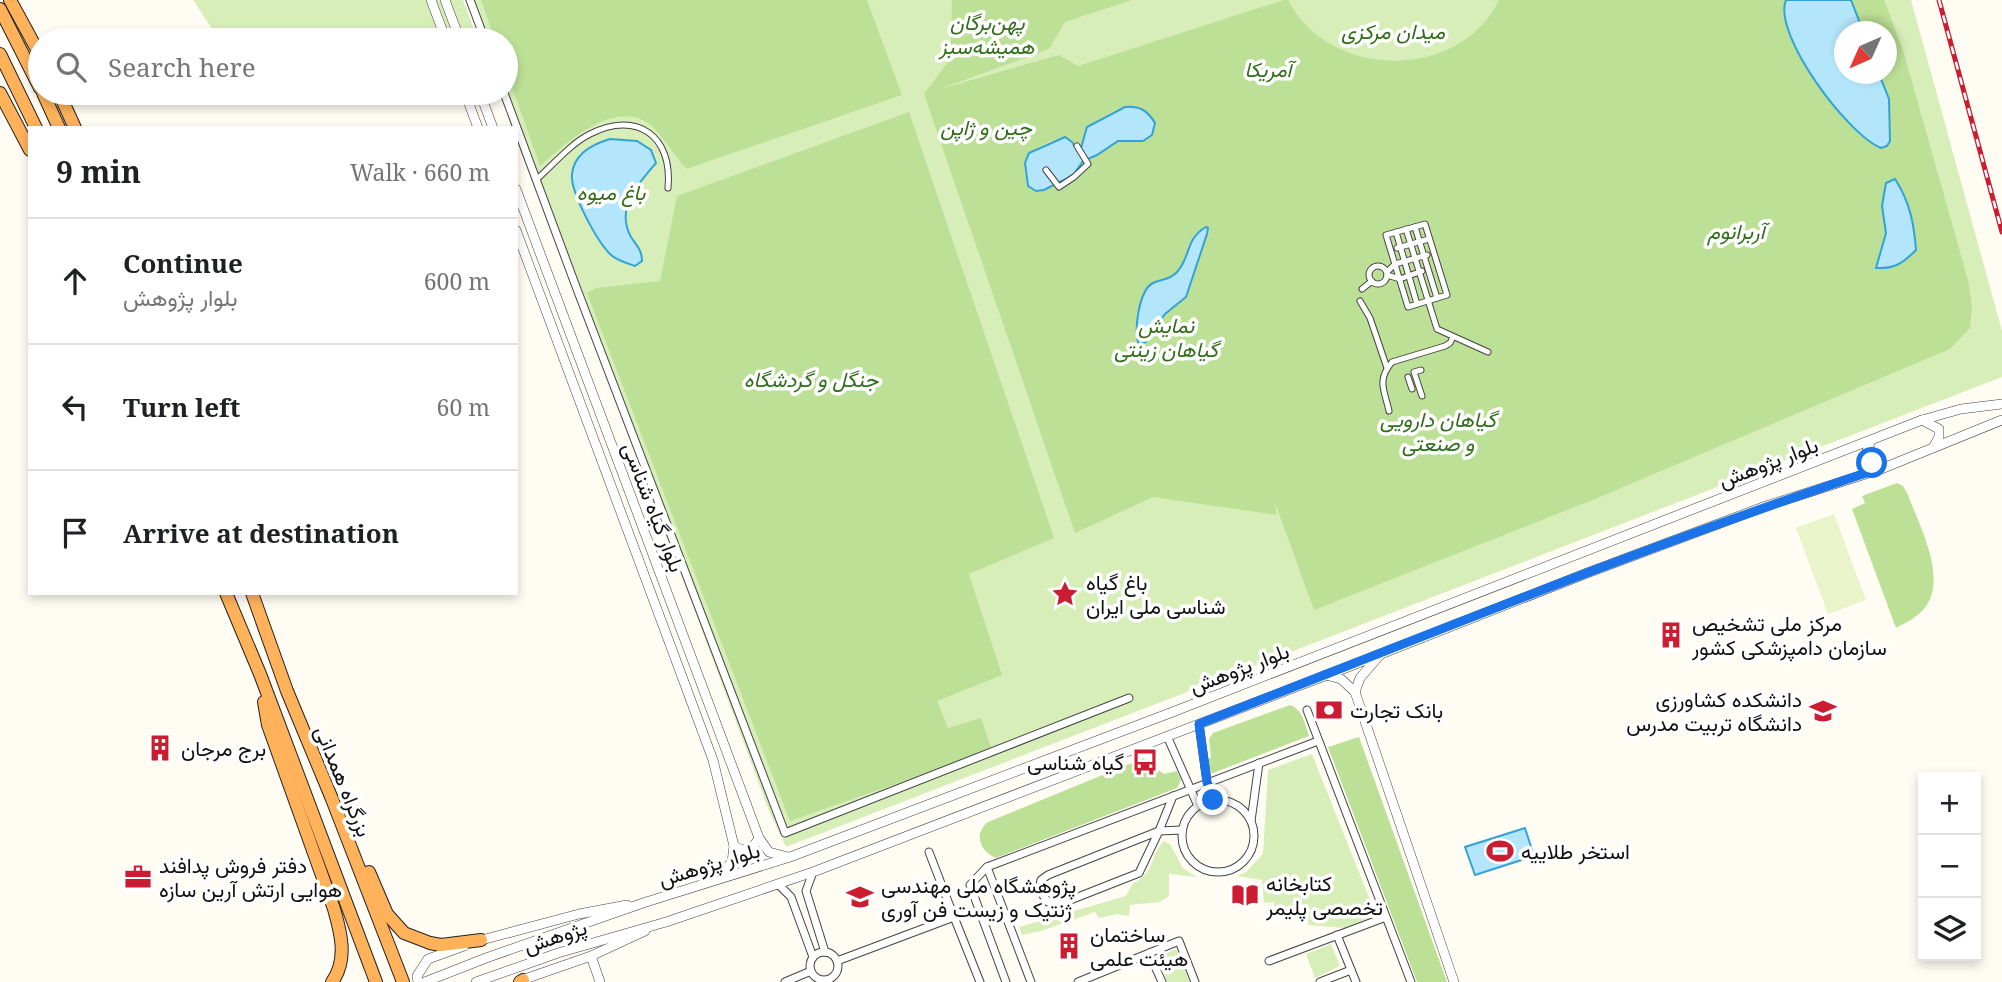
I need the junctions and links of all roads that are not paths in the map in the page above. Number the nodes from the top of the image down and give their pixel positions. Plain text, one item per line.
1 (10, 0) edge
2 (431, 0) edge
3 (445, 0) edge
4 (470, 0) edge
5 (0, 9) edge
6 (442, 28) edge
7 (456, 28) edge
8 (480, 28) edge
9 (28, 33) edge
10 (0, 54) edge
11 (28, 64) edge
12 (0, 93) edge
13 (48, 105) edge
14 (64, 105) edge
15 (469, 105) edge
16 (484, 105) edge
17 (508, 105) edge
18 (35, 126) edge
19 (58, 126) edge
20 (74, 126) edge
21 (477, 126) edge
22 (492, 126) edge
23 (516, 126) edge
24 (518, 131) edge
25 (28, 146) edge
26 (1077, 146) dead end
27 (1048, 172) dead end
28 (536, 180) junction
29 (668, 188) dead end
30 (518, 194) edge
31 (1415, 227) junction
32 (1406, 229) junction
33 (1396, 232) junction
34 (518, 235) edge
35 (1429, 239) junction
36 (1419, 242) junction
37 (1410, 244) junction
38 (1401, 247) junction
39 (1391, 250) junction
40 (1434, 253) junction
41 (1424, 256) junction
42 (1414, 258) junction
43 (1405, 261) junction
44 (1395, 264) junction
45 (1438, 266) junction
46 (1428, 269) junction
47 (1419, 272) junction
48 (1387, 273) junction
49 (1409, 275) junction
50 (1400, 279) junction
51 (1372, 281) junction
52 (1442, 281) junction
53 (1432, 284) junction
54 (1423, 286) junction
55 (1362, 289) dead end
56 (1413, 289) junction
57 (1404, 292) junction
58 (1437, 298) junction
59 (1360, 301) dead end
60 (1427, 301) junction
61 (1417, 304) junction
62 (1453, 337) junction
63 (1488, 352) dead end
64 (1387, 368) junction
65 (1421, 370) dead end
66 (1417, 381) junction
67 (1410, 383) dead end
68 (1422, 396) dead end
69 (2002, 404) edge
70 (1389, 411) dead end
71 (1922, 420) junction
72 (2002, 420) edge
73 (1871, 440) junction
74 (1933, 448) junction
75 (1881, 468) junction
76 (227, 595) edge
77 (253, 595) edge
78 (1381, 654) junction
79 (260, 674) junction
80 (1325, 675) junction
81 (287, 691) junction
82 (1355, 692) junction
83 (1129, 698) dead end
84 (1307, 710) dead end
85 (1199, 724) junction
86 (1167, 736) junction
87 (1318, 741) junction
88 (1259, 763) junction
89 (1207, 782) junction
90 (1191, 789) junction
91 (1173, 796) junction
92 (1213, 800) junction
93 (1198, 806) junction
94 (1251, 822) junction
95 (1182, 830) junction
96 (1159, 831) junction
97 (759, 838) junction
98 (734, 846) junction
99 (929, 852) dead end
100 (790, 857) junction
101 (987, 867) junction
102 (813, 872) junction
103 (710, 883) junction
104 (778, 884) junction
105 (643, 903) junction
106 (954, 917) junction
107 (1386, 917) junction
108 (666, 922) junction
109 (628, 931) joint
110 (1338, 935) junction
111 (481, 940) junction
112 (825, 952) junction
113 (1149, 953) junction
114 (590, 956) junction
115 (813, 957) junction
116 (837, 961) junction
117 (1269, 961) dead end
118 (1351, 970) junction
119 (811, 971) junction
120 (401, 978) edge
121 (1030, 980) edge
122 (520, 981) edge
123 (829, 981) edge
124 (332, 982) edge
125 (376, 982) edge
126 (418, 982) edge
127 (425, 982) edge
128 (476, 982) edge
129 (600, 982) edge
130 (785, 982) edge
131 (980, 982) edge
132 (1006, 982) edge
133 (1020, 982) edge
134 (1078, 982) edge
135 (1163, 982) edge
136 (1195, 982) edge
137 (1320, 982) edge
138 (1356, 982) edge
139 (1411, 982) edge
140 (1454, 982) edge

1 - 9 highway
2 - 6 street
3 - 7 street
4 - 8 street
5 - 11 highway
10 - 18 highway
12 - 25 highway
13 - 19 highway
14 - 20 highway
15 - 21 street
16 - 22 street
17 - 23 street
24 - 28 street
26 - 27 street
28 - 29 street
28 - 83 street
30 - 97 street, بلوار گیاه شناسی
31 - 32 street
31 - 35 street
31 - 36 street
32 - 33 street
32 - 37 street
33 - 38 street
33 - 39 street
34 - 98 street, بلوار گیاه شناسی
35 - 36 street
35 - 40 street
36 - 37 street
36 - 41 street
37 - 38 street
37 - 42 street
38 - 39 street
38 - 43 street
39 - 44 street
40 - 41 street
40 - 45 street
41 - 42 street
41 - 46 street
42 - 43 street
42 - 47 street
43 - 44 street
43 - 49 street
44 - 48 street
44 - 50 street
45 - 46 street
45 - 52 street
46 - 47 street
46 - 53 street
47 - 49 street
47 - 54 street
48 - 50 street
48 - 51 street
48 - 51 street
49 - 50 street
49 - 56 street
50 - 57 street
51 - 55 street
52 - 53 street
52 - 58 street
53 - 54 street
53 - 58 street
54 - 56 street
54 - 60 street
56 - 57 street
56 - 61 street
57 - 61 street
58 - 60 street
59 - 64 street
60 - 61 street
60 - 62 street
62 - 63 street
62 - 64 street
64 - 70 street
65 - 66 street
66 - 67 street
66 - 68 street
69 - 71 street, بلوار پژوهش
71 - 73 street, بلوار پژوهش
71 - 74 street
72 - 74 street, بلوار پژوهش
73 - 75 street
73 - 100 street, بلوار پژوهش
74 - 75 street, بلوار پژوهش
75 - 78 street, بلوار پژوهش
76 - 79 highway, بزرگراه همدانی
77 - 81 highway, بزرگراه همدانی
78 - 80 street, بلوار پژوهش
78 - 82 street
79 - 124 highway
79 - 125 highway, بزرگراه همدانی
80 - 82 street
80 - 85 street, بلوار پژوهش
81 - 111 highway
81 - 120 highway, بزرگراه همدانی
82 - 140 street
84 - 87 street
85 - 86 street, بلوار پژوهش
85 - 89 street
86 - 90 street
86 - 102 street, بلوار پژوهش
87 - 88 street
87 - 107 street
88 - 89 street
88 - 94 street
89 - 90 street
89 - 92 street
90 - 91 street
90 - 93 street
91 - 96 street
91 - 101 street
92 - 93 street
92 - 94 street
93 - 95 street
94 - 95 street
95 - 96 street
96 - 96 street
97 - 98 street
97 - 100 street
98 - 103 street
99 - 106 street
100 - 103 street, بلوار پژوهش
101 - 121 street
101 - 132 street
102 - 104 street, بلوار پژوهش
102 - 112 street
103 - 105 street, بلوار پژوهش
104 - 108 street, بلوار پژوهش
104 - 115 street
105 - 111 street
105 - 127 street, بلوار پژوهش
106 - 116 street
106 - 131 street
107 - 110 street
107 - 139 street
108 - 109 street, بلوار پژوهش
108 - 114 street
109 - 128 street, پژوهش
110 - 117 street
110 - 118 street
111 - 126 street
112 - 115 street
112 - 116 street
113 - 134 street
113 - 135 street
113 - 136 street
114 - 122 street
114 - 129 street
115 - 119 street
116 - 123 street
118 - 137 street
118 - 138 street
119 - 123 street
119 - 130 street
121 - 133 street

